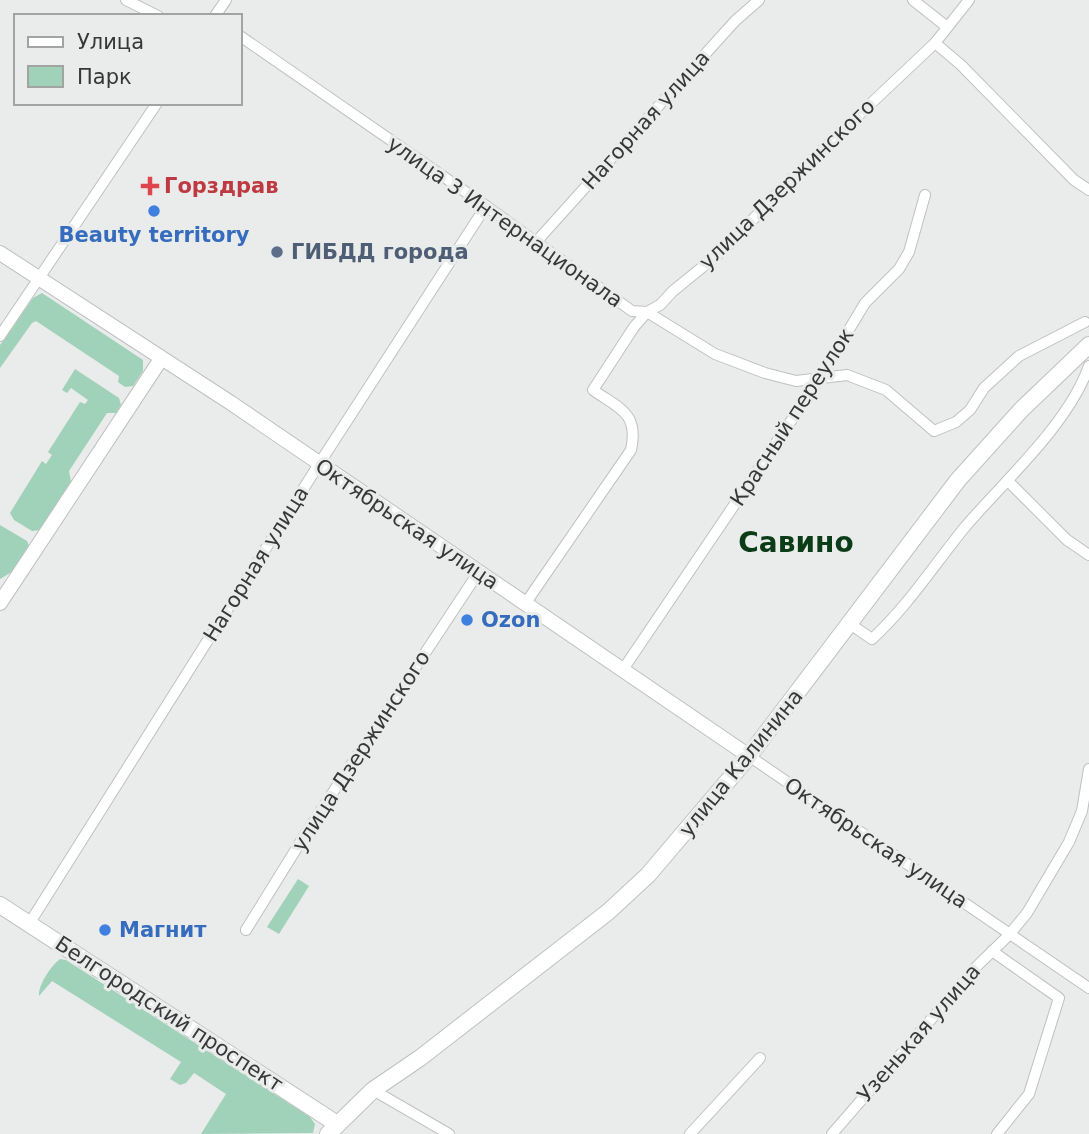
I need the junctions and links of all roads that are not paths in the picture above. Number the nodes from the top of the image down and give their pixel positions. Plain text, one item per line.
1 (126, 0) edge
2 (913, 0) edge
3 (969, 0) edge
4 (752, 2) edge
5 (154, 14) edge
6 (947, 27) junction
7 (242, 37) edge
8 (935, 43) junction
9 (156, 105) edge
10 (1089, 190) edge
11 (925, 195) dead end
12 (486, 206) junction
13 (536, 242) junction
14 (0, 253) edge
15 (40, 279) junction
16 (648, 312) junction
17 (1088, 320) edge
18 (0, 336) edge
19 (1089, 345) edge
20 (161, 359) junction
21 (1089, 366) edge
22 (820, 378) junction
23 (319, 464) junction
24 (1008, 481) junction
25 (1089, 555) edge
26 (478, 573) junction
27 (0, 603) edge
28 (525, 604) junction
29 (850, 624) junction
30 (622, 671) junction
31 (749, 756) junction
32 (1089, 769) edge
33 (1088, 785) edge
34 (0, 905) edge
35 (29, 924) junction
36 (246, 930) dead end
37 (1009, 934) junction
38 (992, 951) junction
39 (1089, 988) edge
40 (760, 1058) dead end
41 (373, 1090) junction
42 (333, 1129) edge
43 (449, 1134) edge
44 (690, 1134) edge
45 (832, 1134) edge
46 (997, 1134) edge

1 - 5 street
2 - 6 street
3 - 6 street, улица Дзержинского
4 - 13 street, Нагорная улица
6 - 8 street, улица Дзержинского
7 - 12 street, улица 3 Интернационала
8 - 10 street
8 - 16 street, улица Дзержинского
9 - 15 street
11 - 22 street, Красный переулок
12 - 13 street, улица 3 Интернационала
12 - 23 street, Нагорная улица
13 - 16 street, улица 3 Интернационала
14 - 15 street, Октябрьская улица
15 - 18 street
15 - 20 street, Октябрьская улица
16 - 22 street, улица 3 Интернационала
16 - 28 street, улица Дзержинского
17 - 22 street, улица 3 Интернационала
19 - 29 main road, улица Калинина
20 - 23 street, Октябрьская улица
20 - 27 street
21 - 24 street
22 - 30 street, Красный переулок
23 - 26 street, Октябрьская улица
23 - 35 street, Нагорная улица
24 - 25 street
24 - 29 street
26 - 28 street, Октябрьская улица
26 - 36 street, улица Дзержинского
28 - 30 street, Октябрьская улица
29 - 31 main road, улица Калинина
30 - 31 street, Октябрьская улица
31 - 37 street, Октябрьская улица
31 - 41 main road, улица Калинина
32 - 33 street, Узенькая улица
33 - 37 street, Узенькая улица
34 - 35 main road, Белгородский проспект
35 - 42 main road, Белгородский проспект
37 - 38 street, Узенькая улица
37 - 39 street, Октябрьская улица
38 - 45 street, Узенькая улица
38 - 46 street
40 - 44 street
41 - 42 main road, улица Калинина
41 - 43 street

